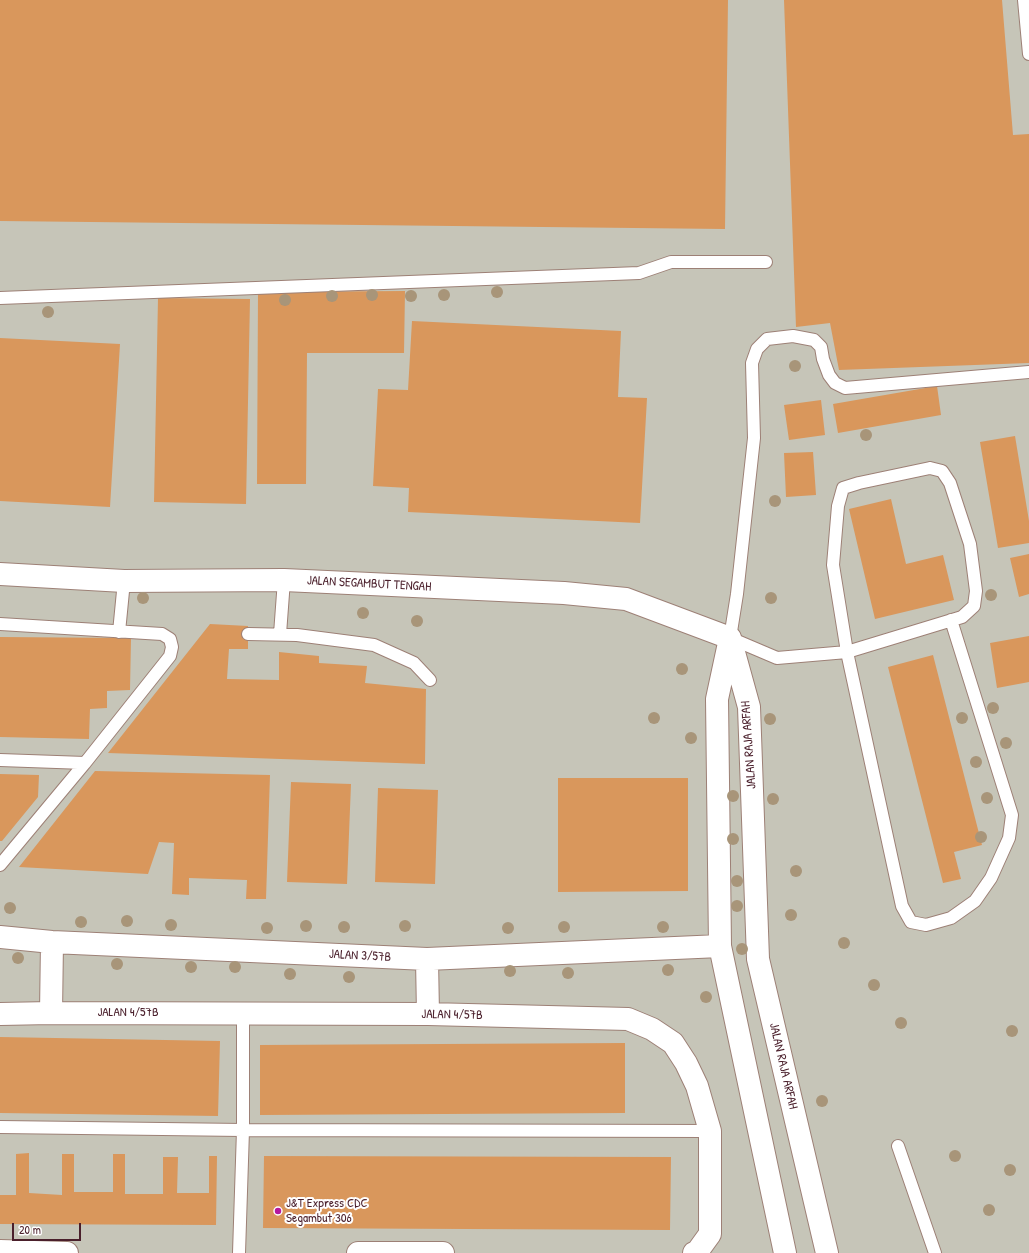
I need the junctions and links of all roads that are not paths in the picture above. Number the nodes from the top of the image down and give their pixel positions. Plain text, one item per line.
1 (1024, 0) edge
2 (1029, 54) edge
3 (766, 262) dead end
4 (0, 298) edge
5 (1029, 372) edge
6 (0, 574) edge
7 (284, 580) junction
8 (124, 581) junction
9 (951, 620) junction
10 (0, 624) edge
11 (119, 632) junction
12 (248, 634) dead end
13 (280, 634) junction
14 (730, 638) junction
15 (846, 652) junction
16 (430, 680) dead end
17 (0, 760) edge
18 (85, 763) junction
19 (0, 865) edge
20 (0, 937) edge
21 (52, 942) junction
22 (720, 946) junction
23 (427, 959) junction
24 (51, 1013) junction
25 (0, 1014) edge
26 (243, 1014) junction
27 (428, 1014) junction
28 (0, 1127) edge
29 (243, 1130) junction
30 (710, 1131) junction
31 (898, 1146) dead end
32 (0, 1251) edge
33 (44, 1253) edge
34 (67, 1253) edge
35 (239, 1253) edge
36 (358, 1253) edge
37 (422, 1253) edge
38 (443, 1253) edge
39 (694, 1253) edge
40 (785, 1253) edge
41 (827, 1253) edge
42 (935, 1253) edge

1 - 2 lane
3 - 4 lane
5 - 14 lane
6 - 8 street, JALAN SEGAMBUT TENGAH
7 - 8 street, JALAN SEGAMBUT TENGAH
7 - 13 lane
7 - 14 street, JALAN SEGAMBUT TENGAH
8 - 11 lane
9 - 15 lane
9 - 15 lane
9 - 15 lane
10 - 11 lane
11 - 18 lane
12 - 13 lane
13 - 16 lane
14 - 15 lane
14 - 22 street
14 - 41 street, JALAN RAJA ARFAH
17 - 18 lane
18 - 19 lane
20 - 21 street, JALAN 3/57B
21 - 23 street, JALAN 3/57B
21 - 24 street
22 - 23 street, JALAN 3/57B
22 - 40 street
23 - 27 street
24 - 25 street, JALAN 4/57B
24 - 26 street, JALAN 4/57B
26 - 27 street, JALAN 4/57B
26 - 29 lane
27 - 30 street, JALAN 4/57B
28 - 29 lane
29 - 30 lane
29 - 35 lane
30 - 39 street, JALAN 4/57B
31 - 42 lane
32 - 33 street
33 - 34 street
36 - 37 street
37 - 38 street

